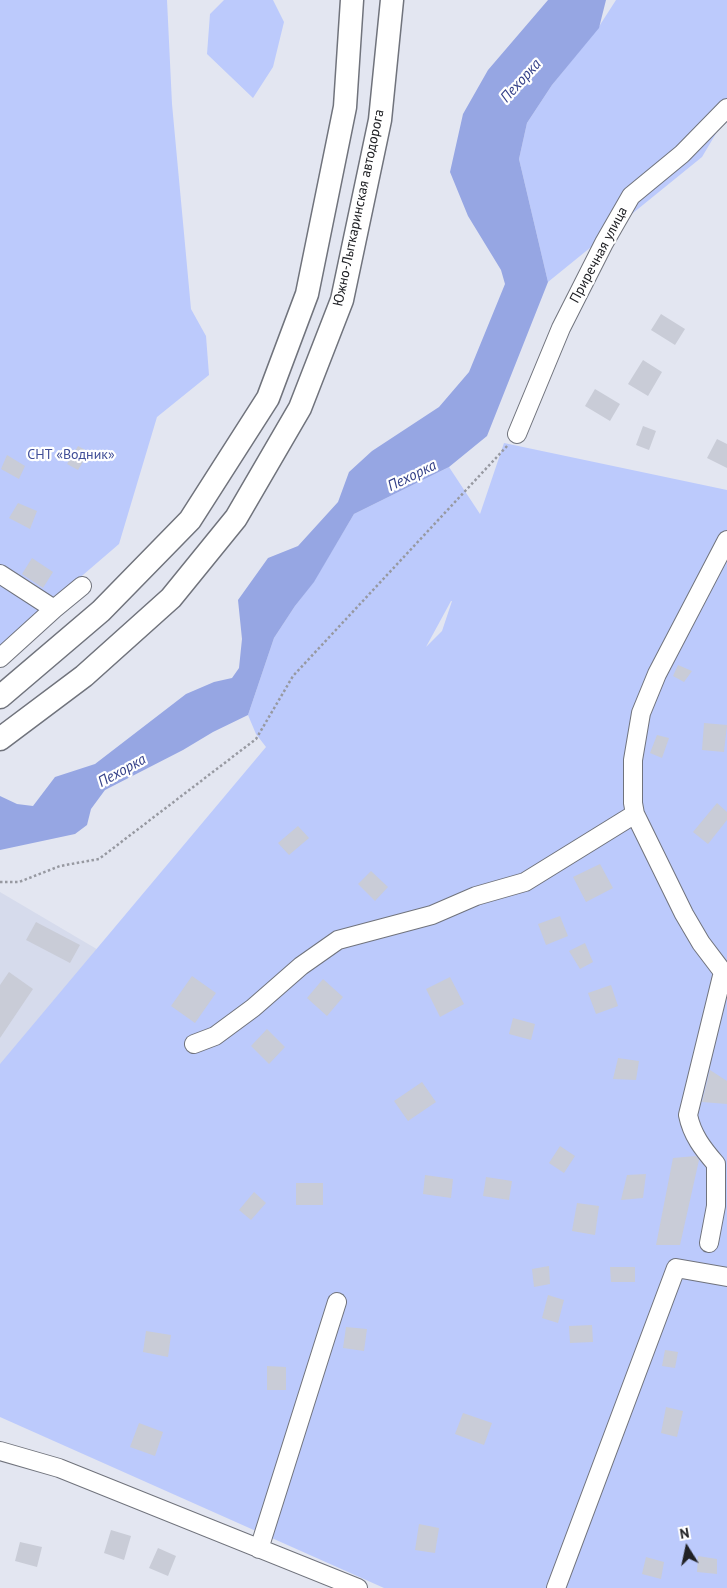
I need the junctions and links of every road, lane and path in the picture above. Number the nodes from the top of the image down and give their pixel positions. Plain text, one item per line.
1 (352, 0) edge
2 (392, 0) edge
3 (727, 108) edge
4 (517, 434) joint
5 (727, 540) edge
6 (0, 574) edge
7 (82, 586) dead end
8 (54, 609) junction
9 (0, 658) edge
10 (0, 697) edge
11 (0, 739) edge
12 (635, 814) junction
13 (0, 882) edge
14 (725, 973) edge
15 (194, 1044) dead end
16 (709, 1244) dead end
17 (727, 1277) edge
18 (336, 1302) dead end
19 (0, 1451) edge
20 (259, 1549) junction
21 (358, 1588) edge
22 (556, 1588) edge

1 - 10 main road
2 - 11 main road, Южно-Лыткаринская автодорога
3 - 4 street, Приречная улица
4 - 13 path
5 - 12 street
6 - 8 street
7 - 8 street
8 - 9 street
12 - 14 street
12 - 15 street
14 - 16 street
17 - 22 street
18 - 20 street
19 - 20 street
20 - 21 street

